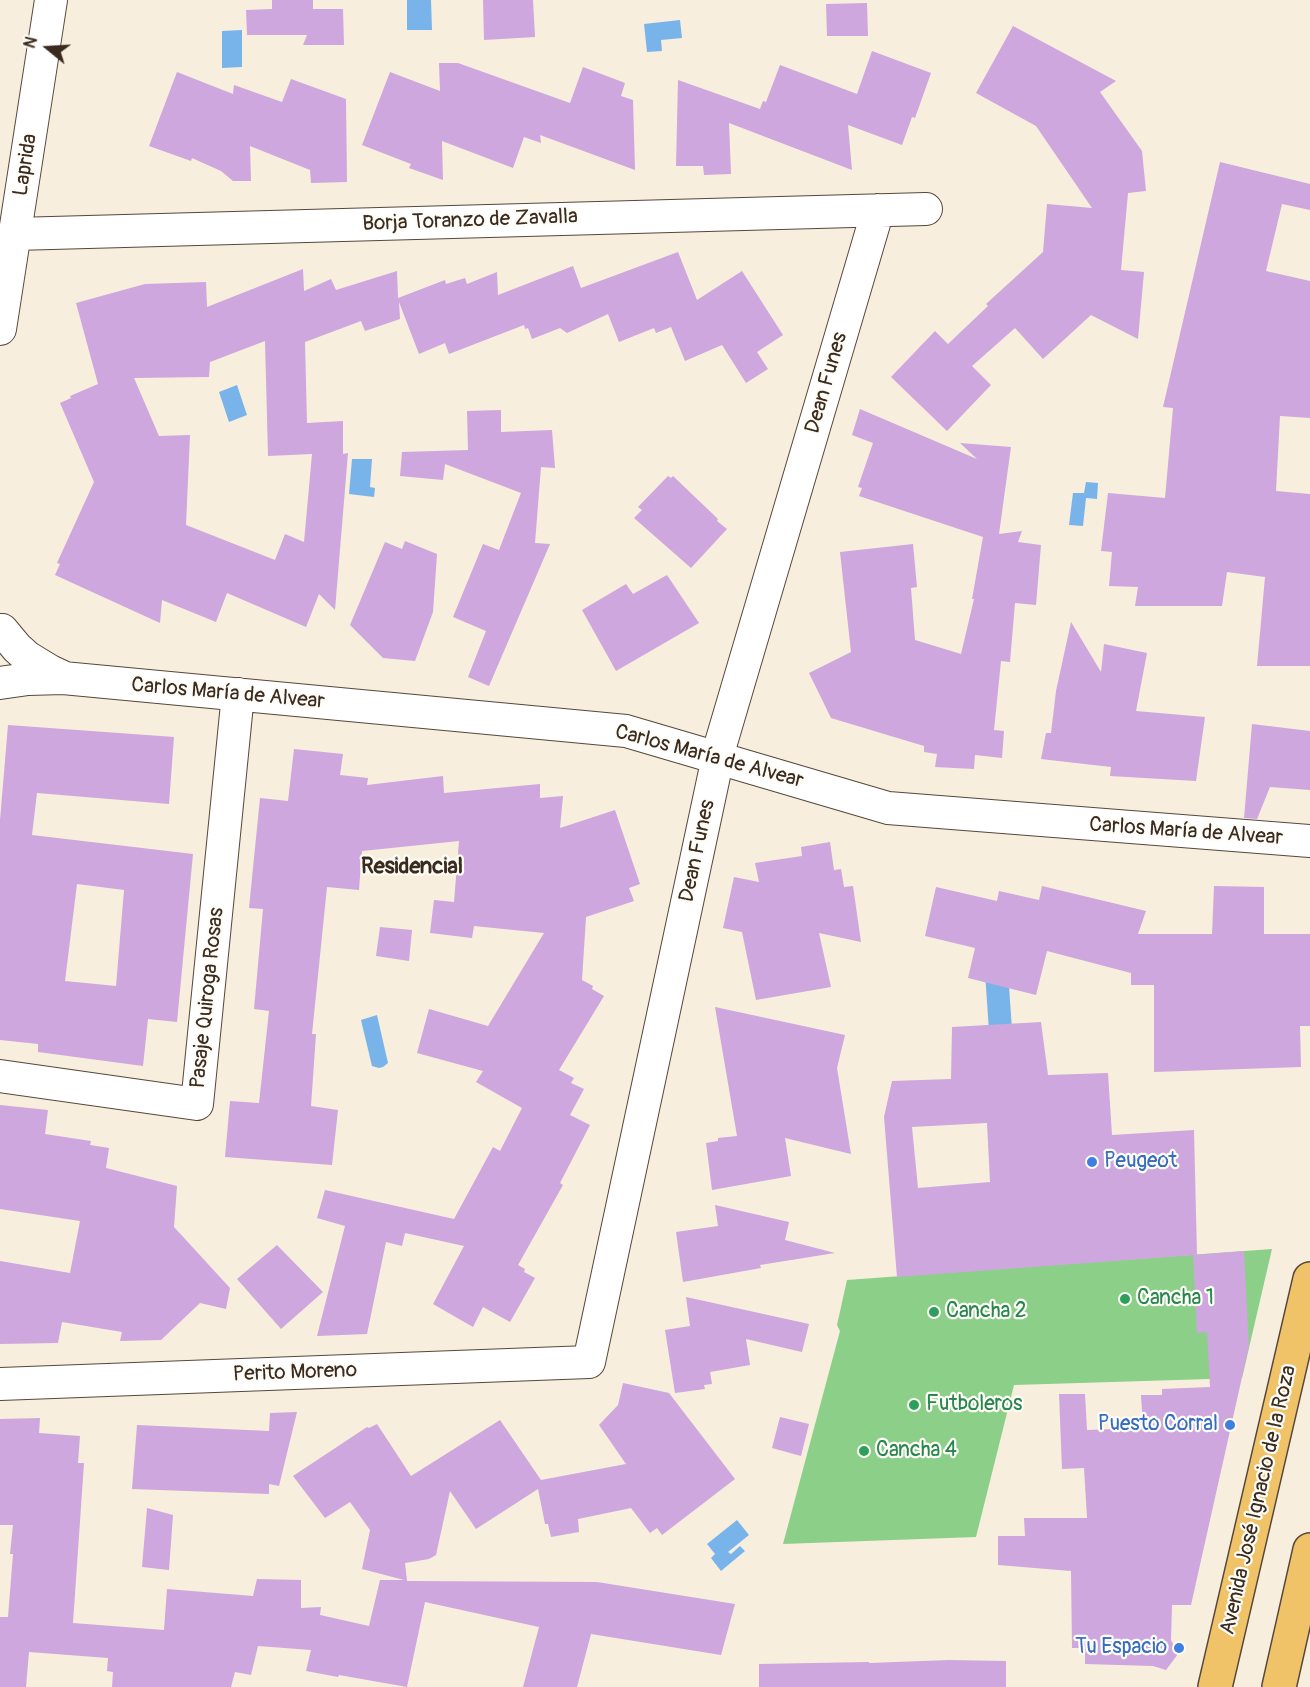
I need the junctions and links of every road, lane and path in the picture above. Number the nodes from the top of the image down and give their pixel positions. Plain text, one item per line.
1 (51, 0) edge
2 (926, 208) dead end
3 (878, 210) junction
4 (15, 234) junction
5 (0, 329) edge
6 (1, 634) edge
7 (69, 679) junction
8 (0, 683) edge
9 (238, 694) junction
10 (718, 758) junction
11 (1310, 842) edge
12 (0, 1076) edge
13 (1310, 1279) edge
14 (589, 1362) joint
15 (0, 1384) edge
16 (1310, 1550) edge
17 (1215, 1687) edge
18 (1279, 1687) edge

1 - 4 street, Laprida
2 - 3 street, Borja Toranzo de Zavalla
3 - 4 street, Borja Toranzo de Zavalla
3 - 10 street, Dean Funes
4 - 5 street, Laprida
6 - 7 street, Carlos María de Alvear
7 - 8 street, Carlos María de Alvear
7 - 9 street, Carlos María de Alvear
9 - 10 street, Carlos María de Alvear
9 - 12 street, Pasaje Quiroga Rosas
10 - 11 street, Carlos María de Alvear
10 - 14 street, Dean Funes
13 - 17 main road, Avenida José Ignacio de la Roza
14 - 15 street, Perito Moreno
16 - 18 main road

